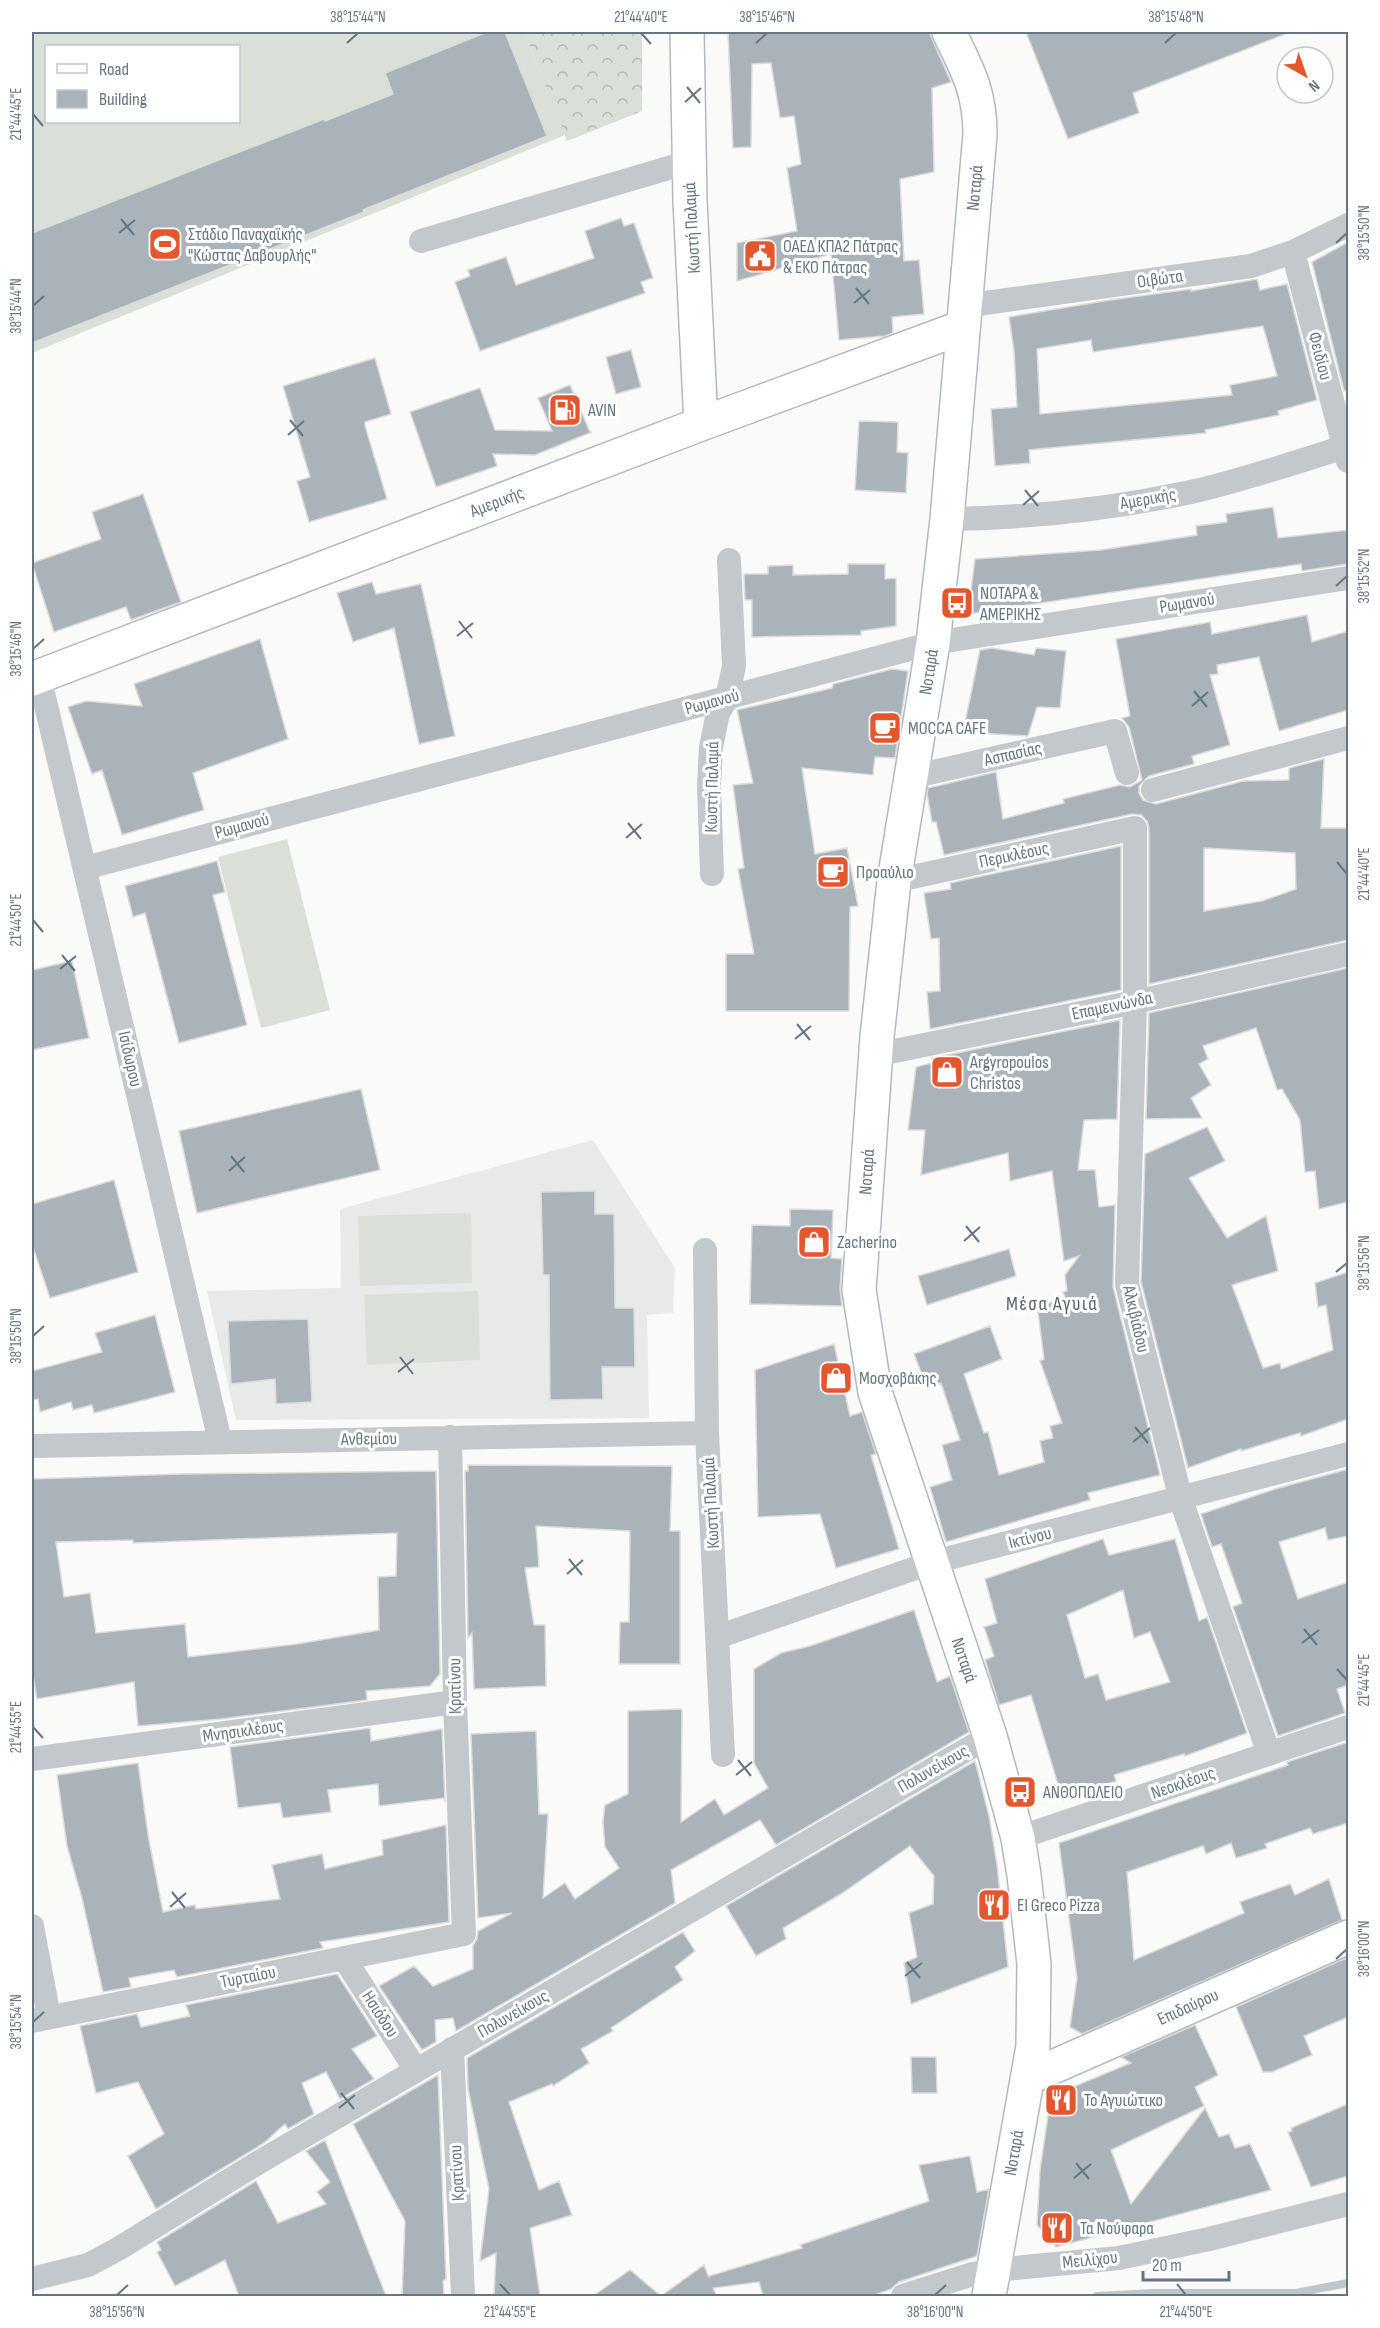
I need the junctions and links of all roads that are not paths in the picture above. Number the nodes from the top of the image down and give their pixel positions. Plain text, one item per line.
1 (687, 32) edge
2 (949, 32) edge
3 (689, 162) junction
4 (1348, 225) edge
5 (421, 241) dead end
6 (1293, 252) junction
7 (964, 317) junction
8 (701, 424) junction
9 (1346, 454) edge
10 (947, 519) junction
11 (729, 560) dead end
12 (1348, 578) edge
13 (933, 643) junction
14 (35, 678) edge
15 (727, 698) junction
16 (1348, 738) edge
17 (1127, 773) dead end
18 (911, 777) junction
19 (1153, 790) dead end
20 (1135, 828) joint
21 (85, 868) junction
22 (712, 874) dead end
23 (894, 882) junction
24 (1348, 954) edge
25 (1135, 1002) junction
26 (875, 1055) junction
27 (705, 1250) dead end
28 (707, 1433) junction
29 (450, 1437) junction
30 (220, 1441) junction
31 (32, 1446) edge
32 (1348, 1454) edge
33 (1181, 1500) junction
34 (930, 1563) junction
35 (717, 1637) junction
36 (455, 1702) junction
37 (1348, 1727) edge
38 (990, 1736) junction
39 (1269, 1754) junction
40 (723, 1755) dead end
41 (32, 1759) edge
42 (1018, 1838) junction
43 (32, 1926) edge
44 (464, 1934) joint
45 (1348, 1937) edge
46 (344, 1958) junction
47 (40, 2019) edge
48 (452, 2049) junction
49 (416, 2070) junction
50 (1028, 2078) junction
51 (1348, 2204) edge
52 (32, 2279) edge
53 (992, 2283) edge
54 (463, 2296) edge
55 (903, 2296) edge

1 - 3 main road, Κωστή Παλαμά
2 - 7 main road, Νοταρά
3 - 5 street
3 - 8 main road, Κωστή Παλαμά
4 - 6 street, Οιβώτα
6 - 7 street, Οιβώτα
6 - 9 street, Φειδίου
7 - 8 main road, Αμερικής
7 - 10 main road, Νοταρά
8 - 14 main road, Αμερικής
9 - 10 street, Αμερικής
10 - 13 main road, Νοταρά
11 - 15 street, Κωστή Παλαμά
12 - 13 street, Ρωμανού
13 - 15 street, Ρωμανού
13 - 18 main road, Νοταρά
14 - 21 street, Ισίδωρου
15 - 21 street, Ρωμανού
15 - 22 street, Κωστή Παλαμά
16 - 19 street
17 - 18 street, Ασπασίας
18 - 23 main road, Νοταρά
20 - 23 street, Περικλέους
20 - 25 street, Αλκιβιάδου
21 - 30 street, Ισίδωρου
23 - 26 main road, Νοταρά
24 - 25 street, Επαμεινώνδα
25 - 26 street, Επαμεινώνδα
25 - 33 street, Αλκιβιάδου
26 - 34 main road, Νοταρά
27 - 28 street, Κωστή Παλαμά
28 - 29 street, Ανθεμίου
28 - 35 street, Κωστή Παλαμά
29 - 30 street, Ανθεμίου
29 - 36 street, Κρατίνου
30 - 31 street, Ανθεμίου
32 - 33 street, Ικτίνου
33 - 34 street, Ικτίνου
33 - 39 street, Αλκιβιάδου
34 - 35 street, Ικτίνου
34 - 38 main road, Νοταρά
35 - 40 street, Κωστή Παλαμά
36 - 41 street, Μνησικλέους
36 - 44 street, Κρατίνου
37 - 39 street, Νεοκλέους
38 - 42 main road, Νοταρά
38 - 48 street, Πολυνείκους
39 - 42 street, Νεοκλέους
42 - 50 main road, Νοταρά
43 - 47 street
44 - 46 street, Τυρταίου
45 - 50 main road, Επιδαύρου
46 - 47 street, Τυρταίου
46 - 49 street, Ησιόδου
48 - 49 street, Πολυνείκους
48 - 54 street, Κρατίνου
49 - 52 street, Πολυνείκους
50 - 53 main road, Νοταρά
51 - 53 street, Μειλίχου
53 - 55 street, Μειλίχου

